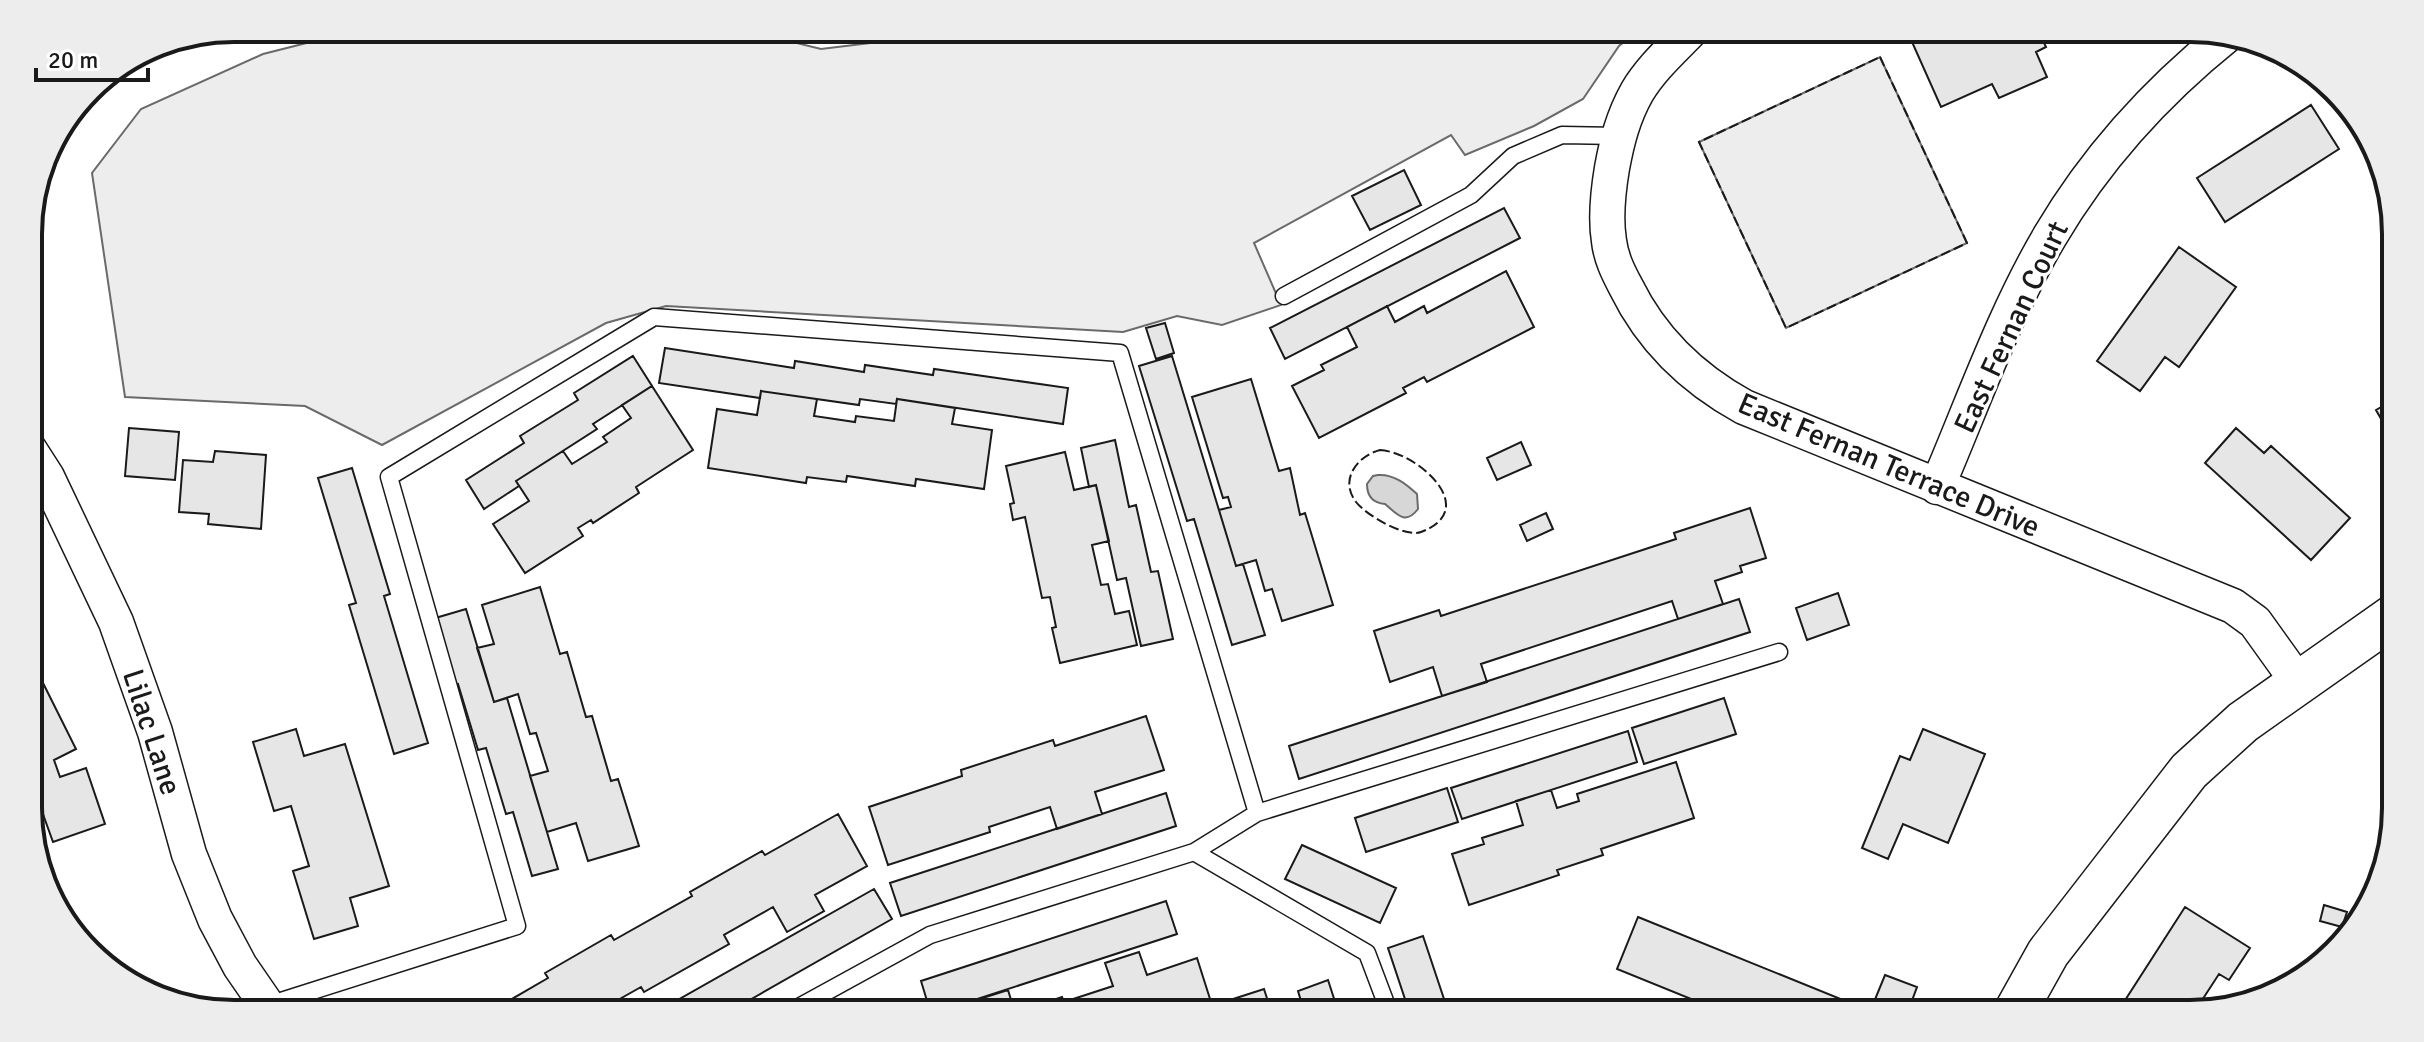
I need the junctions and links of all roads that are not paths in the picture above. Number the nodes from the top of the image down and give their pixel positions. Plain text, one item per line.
1 (1679, 42) edge
2 (2216, 44) edge
3 (1618, 136) junction
4 (1284, 296) dead end
5 (42, 469) edge
6 (1937, 487) junction
7 (2382, 624) edge
8 (1779, 652) dead end
9 (2298, 682) junction
10 (1257, 813) junction
11 (1194, 852) junction
12 (263, 1000) edge
13 (299, 1000) edge
14 (812, 1000) edge
15 (1385, 1000) edge
16 (2022, 1000) edge

1 - 3 street, East Fernan Terrace Drive
2 - 6 street, East Fernan Court
3 - 4 lane
3 - 6 street, East Fernan Terrace Drive
5 - 12 street, Lilac Lane
6 - 9 street, East Fernan Terrace Drive
7 - 9 street
8 - 10 lane
9 - 16 street
10 - 11 lane
10 - 13 lane
11 - 14 lane
11 - 15 lane

